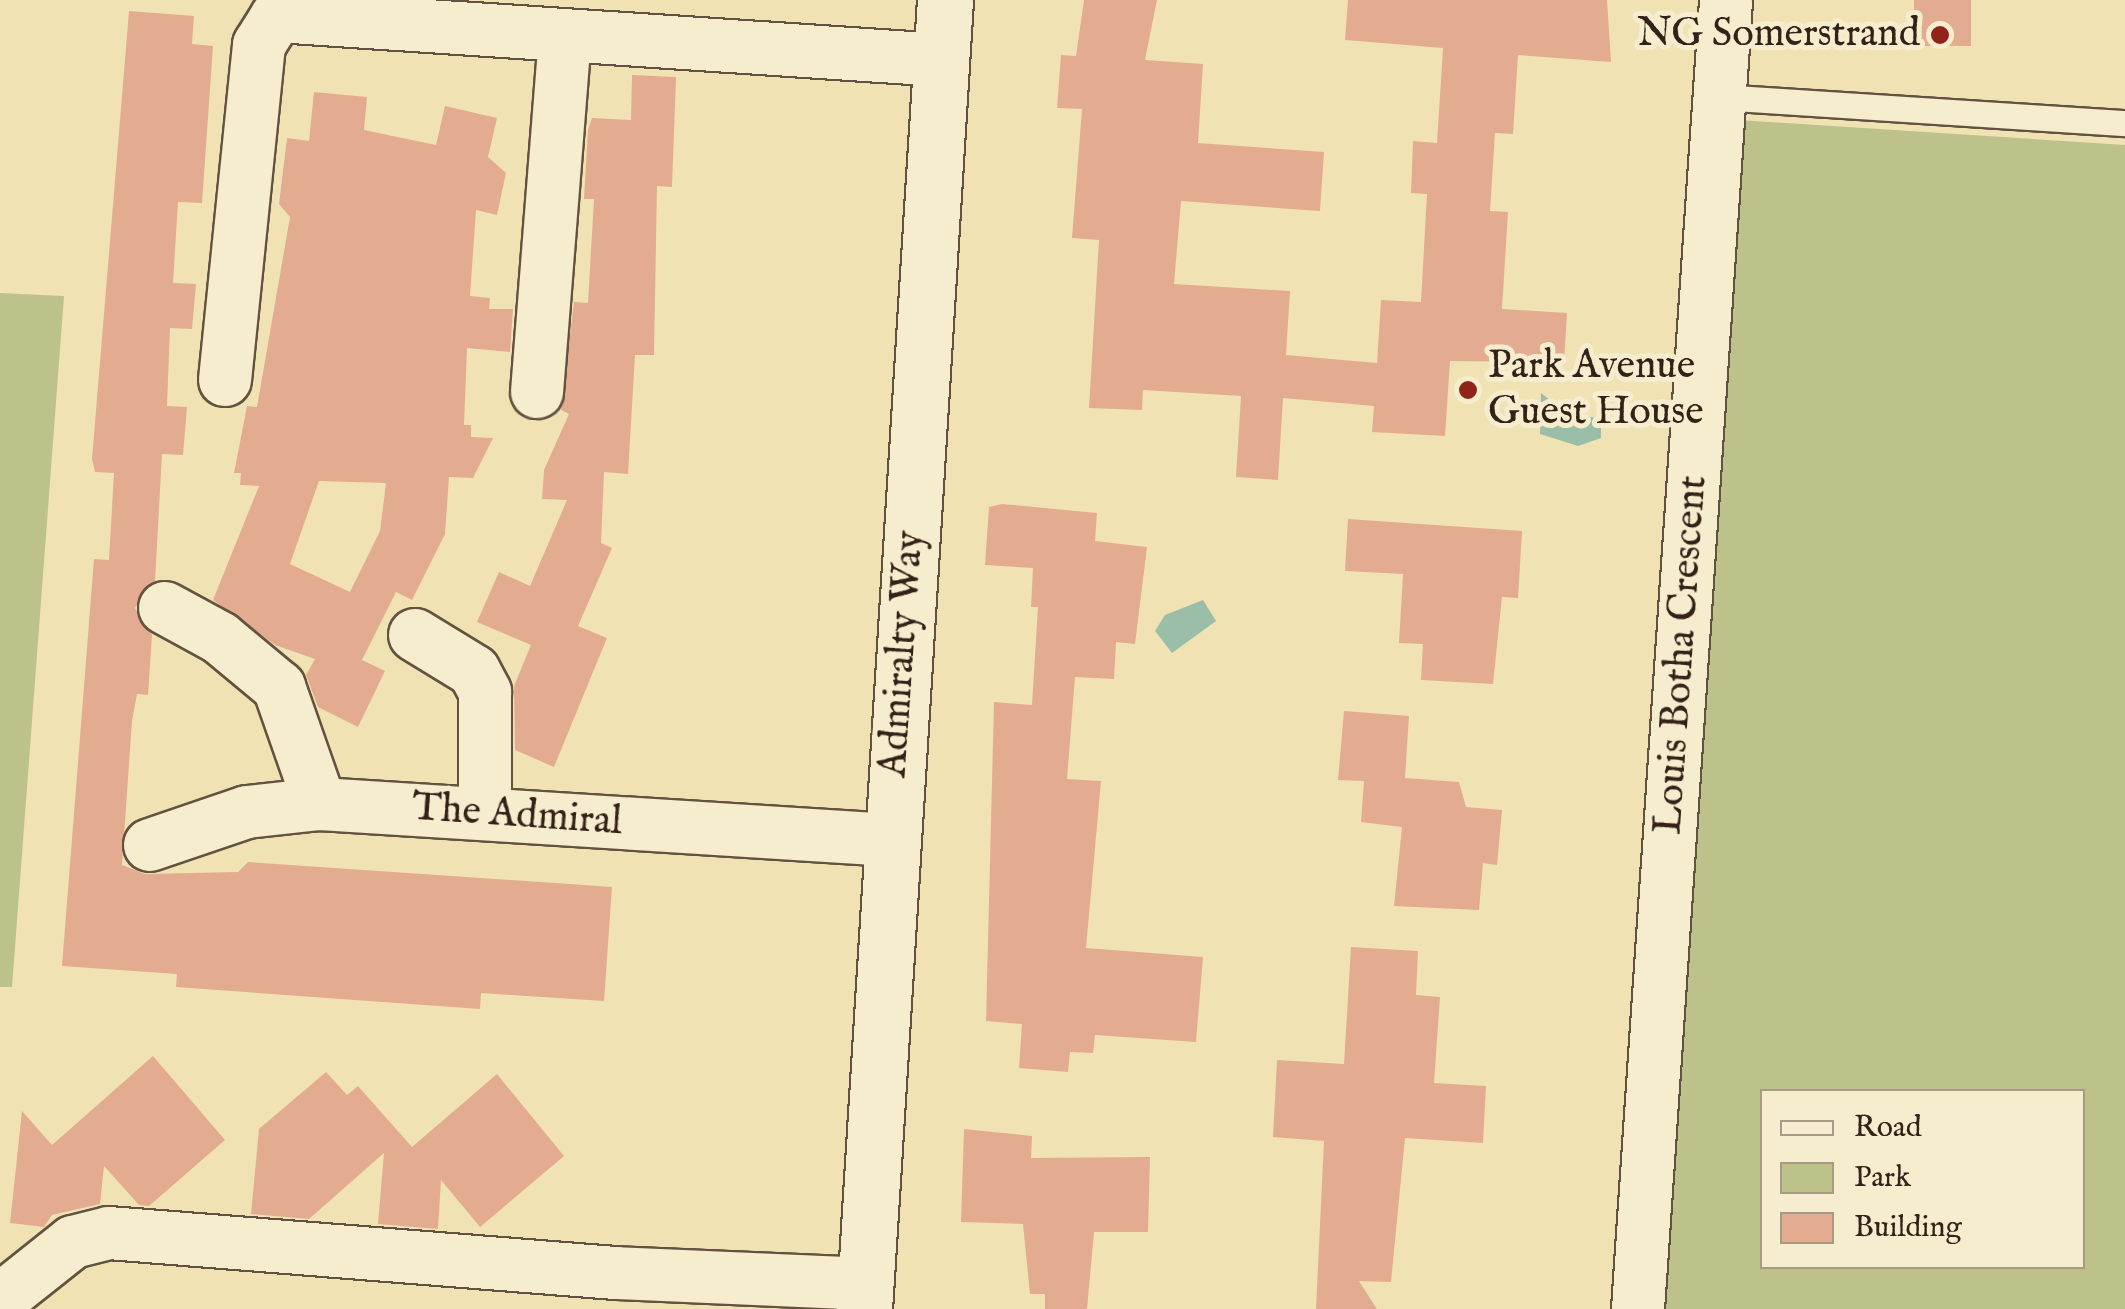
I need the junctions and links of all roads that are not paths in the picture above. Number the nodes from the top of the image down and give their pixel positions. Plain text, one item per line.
1 (945, 0) edge
2 (1726, 0) edge
3 (565, 39) junction
4 (941, 60) junction
5 (1720, 97) junction
6 (2125, 123) edge
7 (225, 380) dead end
8 (537, 392) dead end
9 (164, 608) dead end
10 (415, 634) dead end
11 (320, 804) junction
12 (485, 814) junction
13 (890, 840) junction
14 (150, 845) dead end
15 (865, 1296) edge
16 (0, 1300) edge
17 (1638, 1309) edge

1 - 4 main road, Admiralty Way
2 - 5 street, Louis Botha Crescent
3 - 4 street
3 - 7 street
3 - 8 street
4 - 13 main road, Admiralty Way
5 - 6 lane
5 - 17 street, Louis Botha Crescent
9 - 11 street
10 - 12 street
11 - 12 street, The Admiral
11 - 14 street, The Admiral
12 - 13 street, The Admiral
13 - 15 main road, Admiralty Way
15 - 16 street

